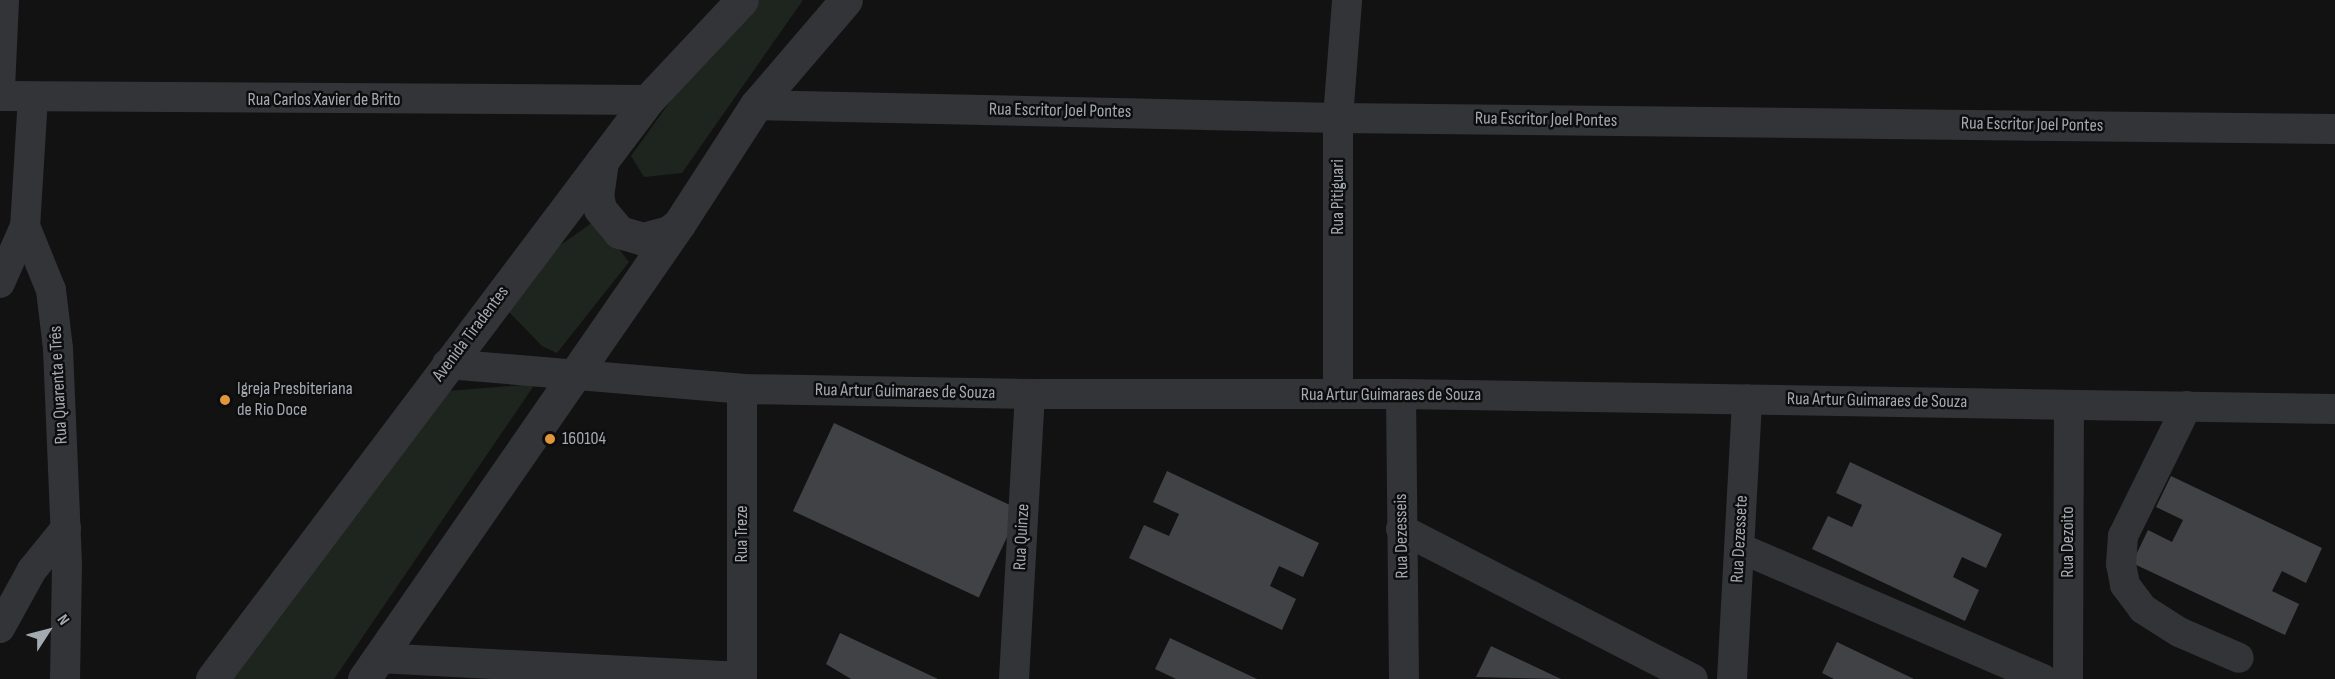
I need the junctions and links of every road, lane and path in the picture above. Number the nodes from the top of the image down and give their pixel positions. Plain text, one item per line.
1 (4, 0) edge
2 (742, 0) edge
3 (823, 0) edge
4 (846, 0) edge
5 (1347, 0) edge
6 (783, 70) junction
7 (0, 89) edge
8 (0, 96) edge
9 (33, 97) junction
10 (648, 100) junction
11 (756, 105) junction
12 (1338, 118) junction
13 (2335, 129) edge
14 (602, 162) junction
15 (679, 224) junction
16 (25, 226) junction
17 (0, 283) edge
18 (447, 364) junction
19 (575, 373) junction
20 (742, 389) junction
21 (1030, 394) junction
22 (1338, 394) junction
23 (1401, 394) junction
24 (1747, 399) junction
25 (2069, 405) junction
26 (2187, 406) junction
27 (2335, 409) edge
28 (66, 528) junction
29 (1401, 529) junction
30 (1740, 548) junction
31 (0, 628) edge
32 (2240, 658) dead end
33 (371, 669) edge
34 (742, 678) edge
35 (65, 679) edge
36 (212, 679) edge
37 (1014, 679) edge
38 (1404, 679) edge
39 (1693, 679) edge
40 (1732, 679) edge
41 (2043, 679) edge
42 (2068, 679) edge

1 - 7 street
2 - 10 street, Avenida Tiradentes
3 - 6 street
4 - 6 street
5 - 12 street, Rua Pitiguari
6 - 11 street
8 - 9 street, Rua Carlos Xavier de Brito
9 - 10 street, Rua Carlos Xavier de Brito
9 - 16 street, Rua Quarenta e Três
10 - 14 street, Avenida Tiradentes
11 - 12 street, Rua Escritor Joel Pontes
11 - 15 street
12 - 13 street, Rua Escritor Joel Pontes
12 - 22 street, Rua Pitiguari
14 - 15 street
14 - 18 street, Avenida Tiradentes
15 - 19 street
16 - 17 street
16 - 28 street, Rua Quarenta e Três
18 - 19 street, Rua Artur Guimaraes de Souza
18 - 36 street, Avenida Tiradentes
19 - 20 street, Rua Artur Guimaraes de Souza
19 - 33 street
20 - 21 street, Rua Artur Guimaraes de Souza
20 - 34 street, Rua Treze
21 - 22 street, Rua Artur Guimaraes de Souza
21 - 37 street, Rua Quinze
22 - 23 street, Rua Artur Guimaraes de Souza
23 - 24 street, Rua Artur Guimaraes de Souza
23 - 29 street, Rua Dezesseis
24 - 25 street, Rua Artur Guimaraes de Souza
24 - 30 street, Rua Dezessete
25 - 26 street, Rua Artur Guimaraes de Souza
25 - 42 street, Rua Dezoito
26 - 27 street, Rua Artur Guimaraes de Souza
26 - 32 street
28 - 31 street
28 - 35 street, Rua Quarenta e Três
29 - 38 street, Rua Dezesseis
29 - 39 street
30 - 40 street, Rua Dezessete
30 - 41 street
33 - 34 street

